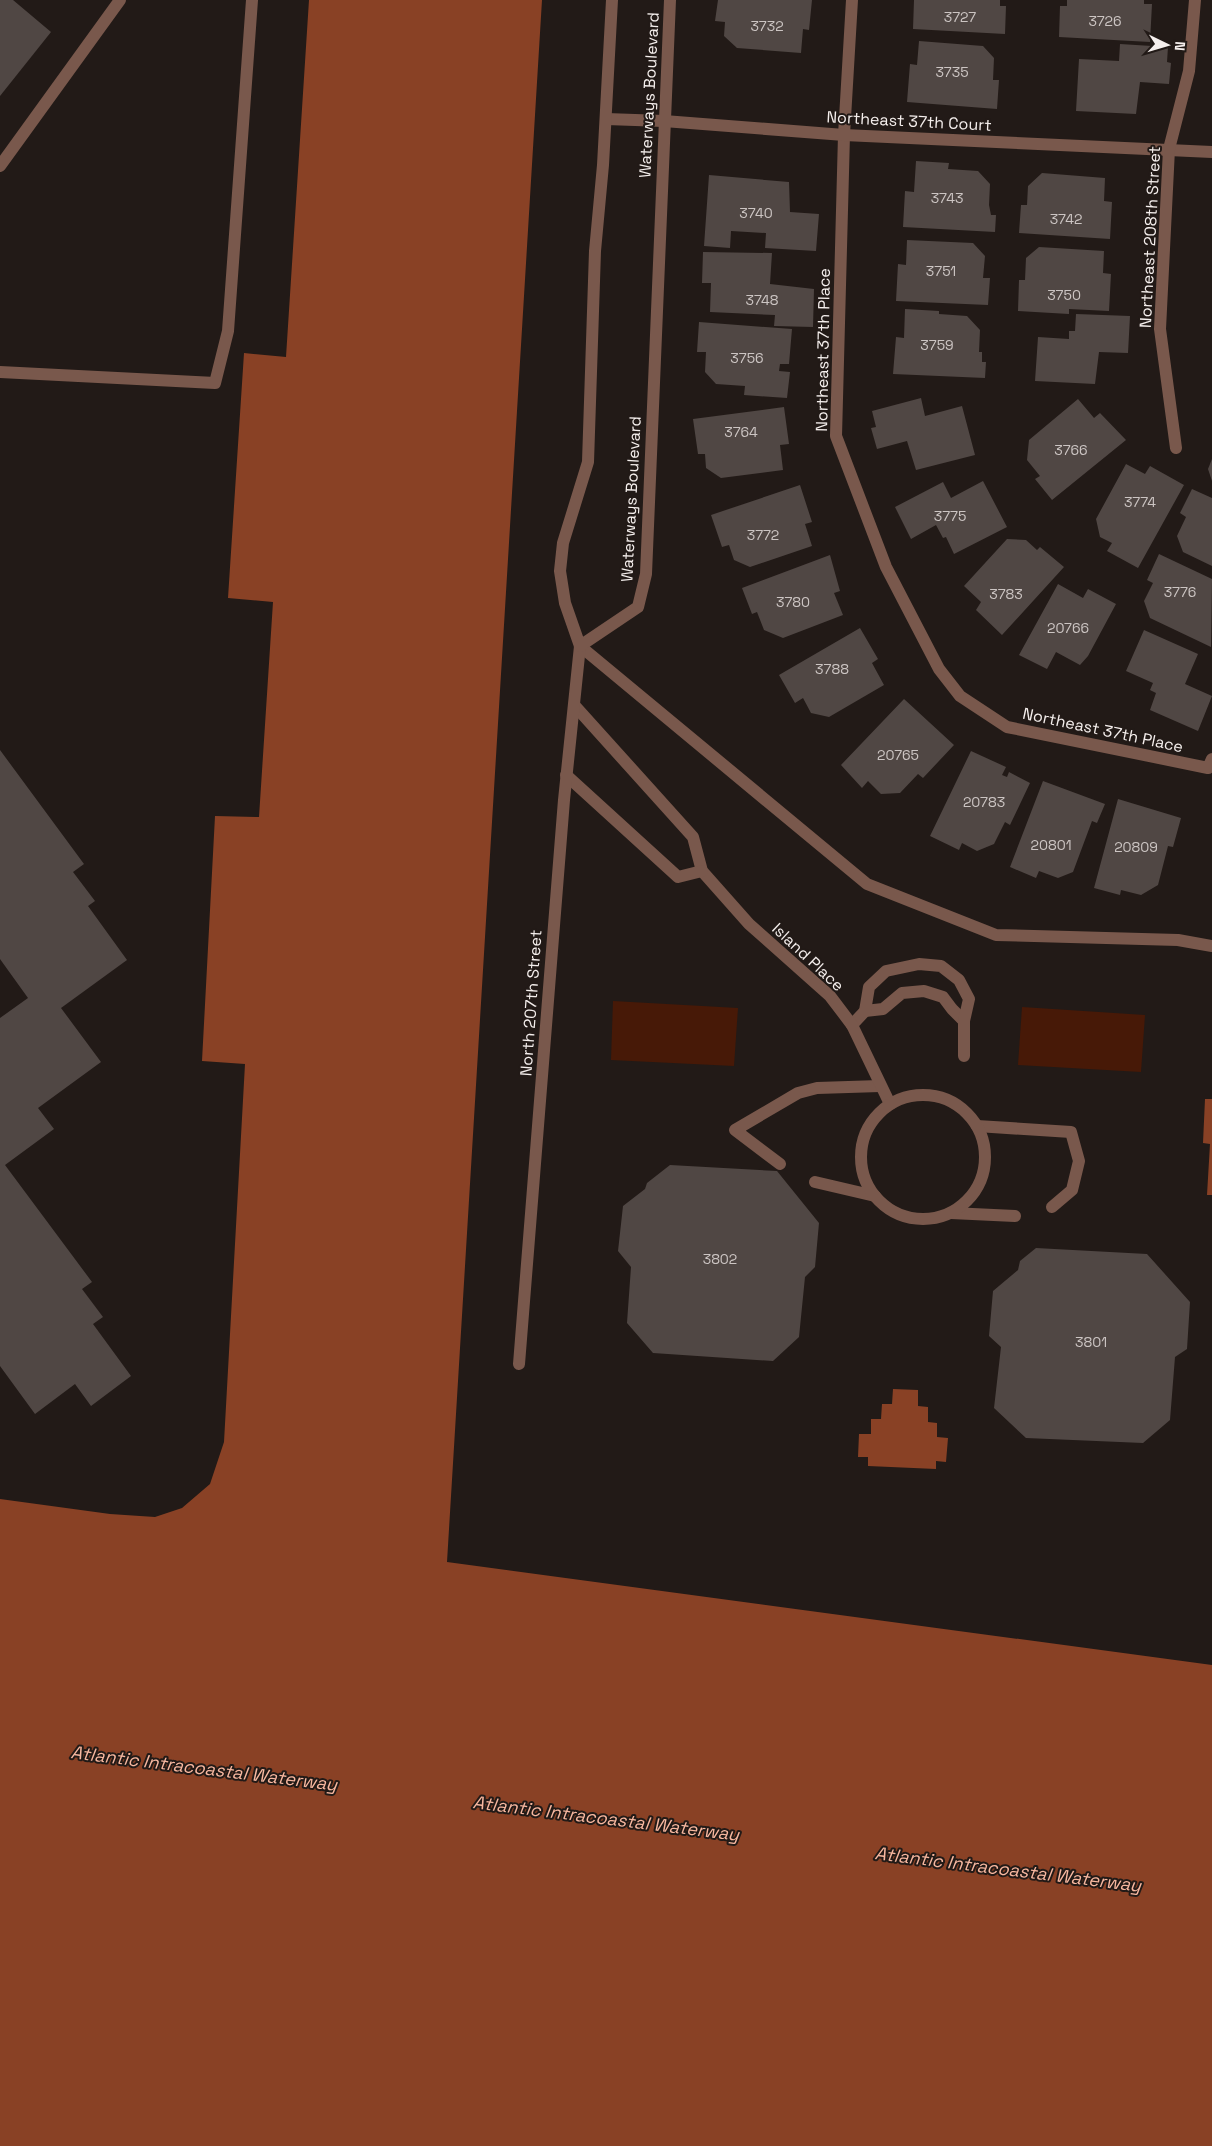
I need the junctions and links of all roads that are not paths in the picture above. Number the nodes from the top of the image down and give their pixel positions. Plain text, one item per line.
1 (120, 0) edge
2 (252, 0) edge
3 (612, 0) edge
4 (670, 0) edge
5 (852, 0) edge
6 (1195, 0) edge
7 (606, 119) junction
8 (664, 121) junction
9 (844, 135) junction
10 (1170, 149) junction
11 (1212, 152) edge
12 (0, 166) edge
13 (0, 372) edge
14 (1176, 448) dead end
15 (580, 646) junction
16 (575, 706) junction
17 (1210, 764) edge
18 (566, 775) junction
19 (702, 871) junction
20 (1212, 946) edge
21 (866, 1011) junction
22 (964, 1021) junction
23 (852, 1025) junction
24 (964, 1056) dead end
25 (880, 1086) junction
26 (890, 1104) junction
27 (977, 1126) junction
28 (780, 1164) dead end
29 (815, 1182) dead end
30 (875, 1196) junction
31 (1052, 1207) dead end
32 (950, 1213) junction
33 (1015, 1216) dead end
34 (519, 1364) dead end

1 - 12 street
2 - 13 street
3 - 7 street
4 - 8 street, Waterways Boulevard
5 - 9 street, Northeast 37th Place
6 - 10 street, Northeast 208th Street
7 - 8 street, Northeast 37th Court
7 - 15 street
8 - 9 street, Northeast 37th Court
8 - 15 street, Waterways Boulevard
9 - 10 street, Northeast 37th Court
9 - 17 street, Northeast 37th Place
10 - 11 street, Northeast 37th Court
10 - 14 street, Northeast 208th Street
15 - 16 street, North 207th Street
15 - 20 street
16 - 18 street, North 207th Street
16 - 19 street, Island Place
18 - 19 street
18 - 34 street, North 207th Street
19 - 23 street, Island Place
21 - 22 street
21 - 22 street
21 - 23 street
22 - 24 street
23 - 25 street, Island Place
25 - 26 street, Island Place
25 - 28 street
26 - 27 street
26 - 30 street
27 - 31 street
27 - 32 street
29 - 30 street
30 - 32 street
32 - 33 street

